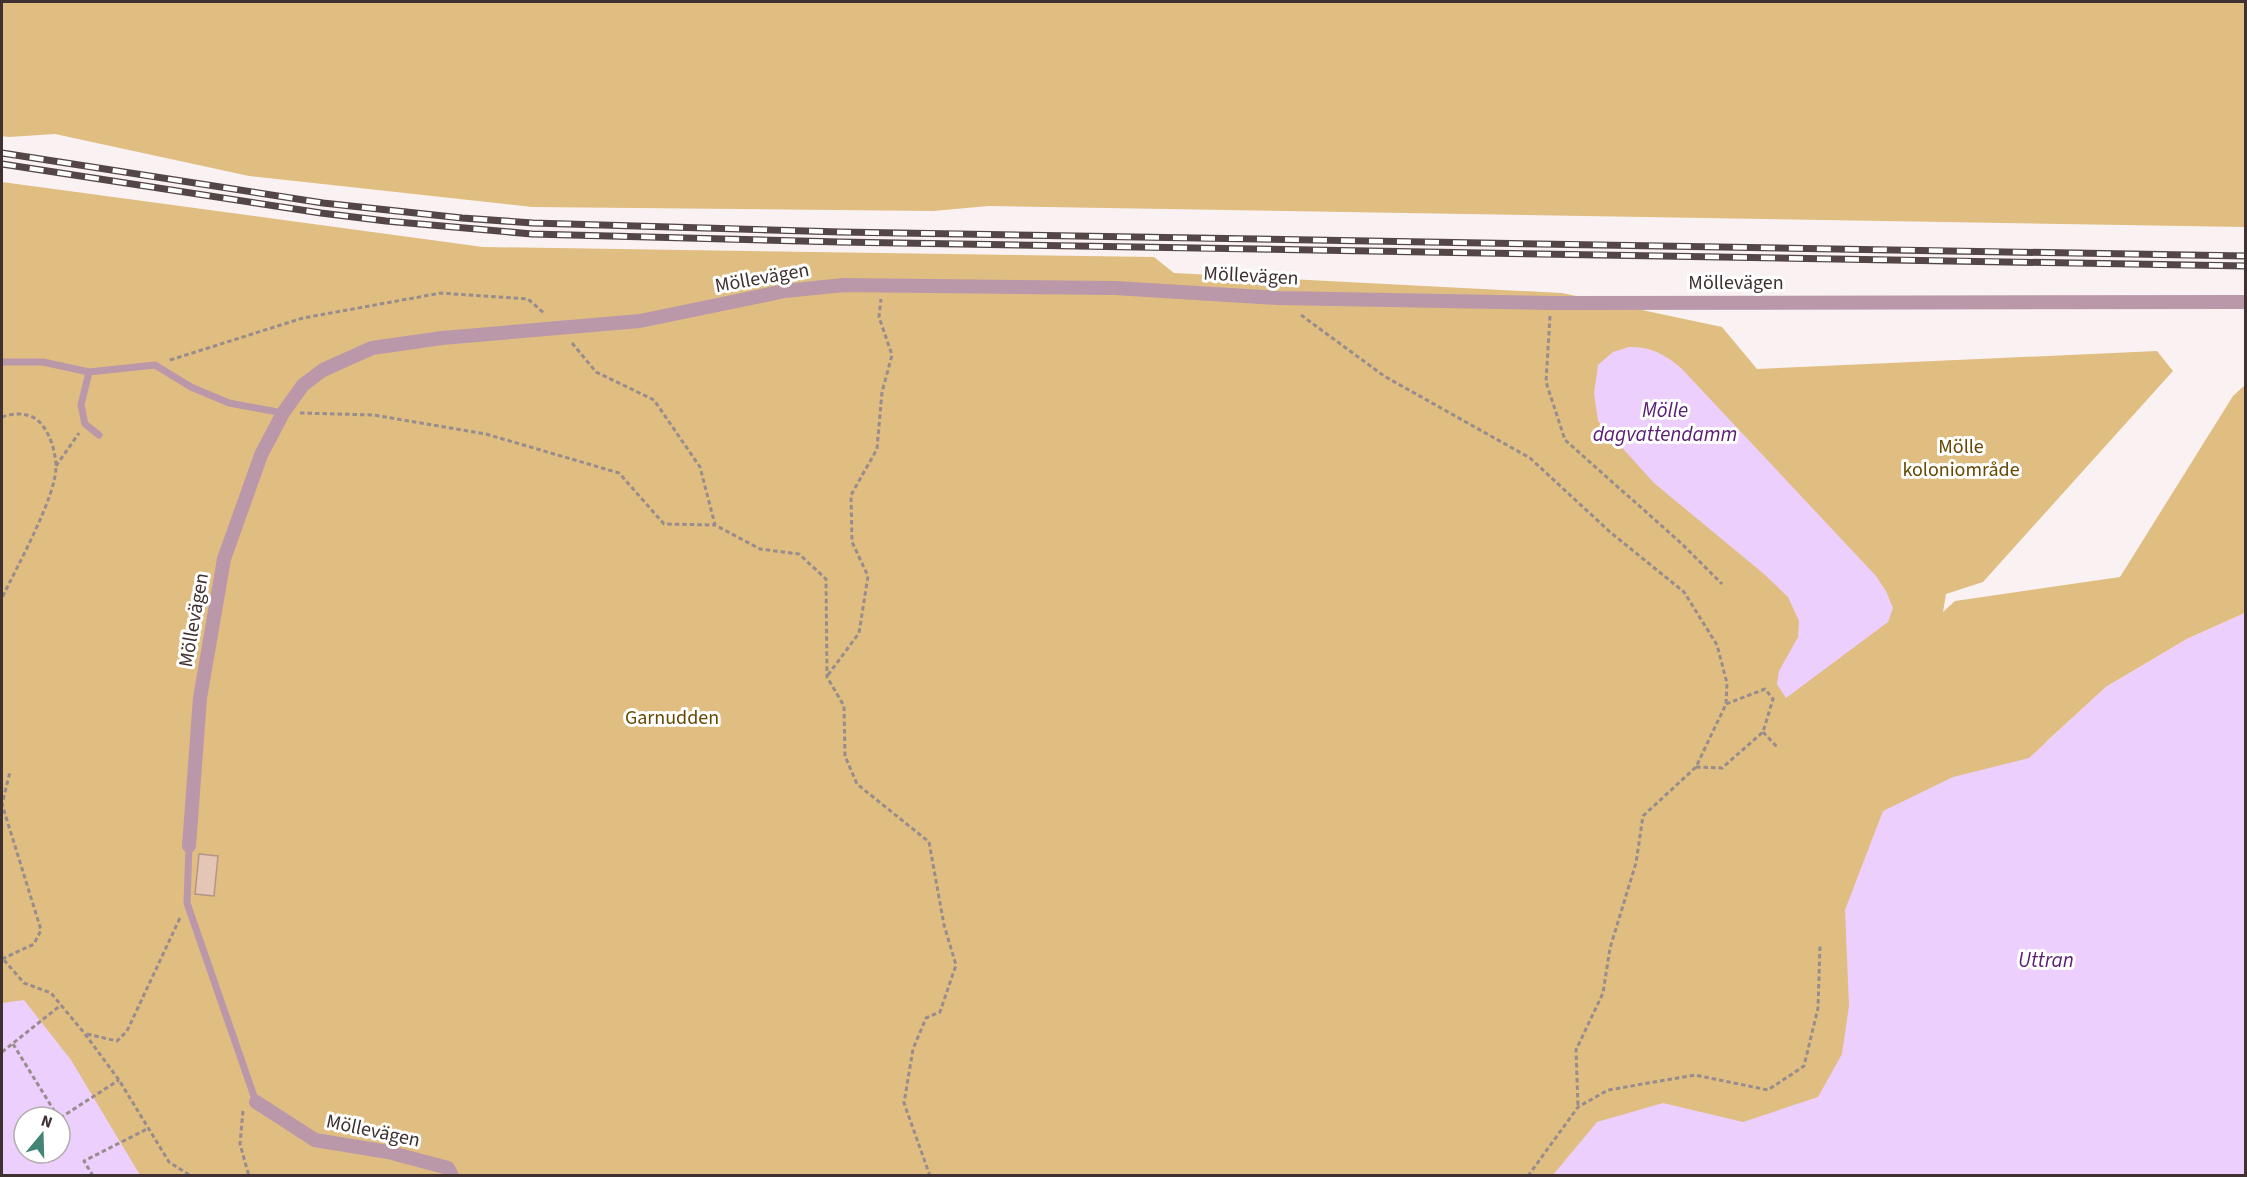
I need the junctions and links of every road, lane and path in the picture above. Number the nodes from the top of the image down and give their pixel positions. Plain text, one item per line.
1 (883, 285) junction
2 (1278, 298) junction
3 (1551, 303) junction
4 (2246, 303) edge
5 (561, 329) junction
6 (2, 362) edge
7 (155, 364) junction
8 (89, 372) junction
9 (283, 413) junction
10 (2, 417) edge
11 (99, 435) dead end
12 (72, 444) dead end
13 (56, 466) junction
14 (715, 525) junction
15 (1722, 584) dead end
16 (2, 598) edge
17 (827, 677) junction
18 (1726, 704) junction
19 (1763, 732) junction
20 (1778, 747) dead end
21 (1696, 767) junction
22 (10, 772) dead end
23 (189, 846) joint
24 (187, 903) junction
25 (1820, 945) dead end
26 (3, 959) edge
27 (61, 1005) junction
28 (85, 1034) junction
29 (13, 1044) junction
30 (2, 1052) edge
31 (119, 1080) junction
32 (256, 1102) joint
33 (51, 1105) edge
34 (1578, 1107) junction
35 (72, 1110) edge
36 (149, 1128) junction
37 (240, 1144) dead end
38 (93, 1176) edge
39 (191, 1176) edge
40 (249, 1176) edge
41 (452, 1176) edge
42 (930, 1176) edge
43 (1528, 1176) edge

1 - 2 street, Möllevägen
1 - 5 street, Möllevägen
1 - 17 path
2 - 3 street, Möllevägen
2 - 18 path
3 - 4 street, Möllevägen
3 - 15 path
5 - 7 path
5 - 9 street, Möllevägen
5 - 14 path
6 - 8 lane
7 - 8 lane
7 - 9 lane
8 - 11 lane
9 - 14 path
9 - 23 street, Möllevägen
10 - 13 path
12 - 13 path
13 - 16 path
14 - 17 path
17 - 42 path
18 - 19 path
18 - 21 path
19 - 20 path
19 - 21 path
21 - 34 path
22 - 26 path
23 - 24 lane
24 - 28 path
24 - 32 lane
25 - 34 path
26 - 27 path
27 - 28 path
27 - 29 path
28 - 31 path
29 - 30 path
29 - 33 path
31 - 35 path
31 - 36 path
32 - 41 street, Möllevägen
34 - 43 path
36 - 38 path
36 - 39 path
37 - 40 path

